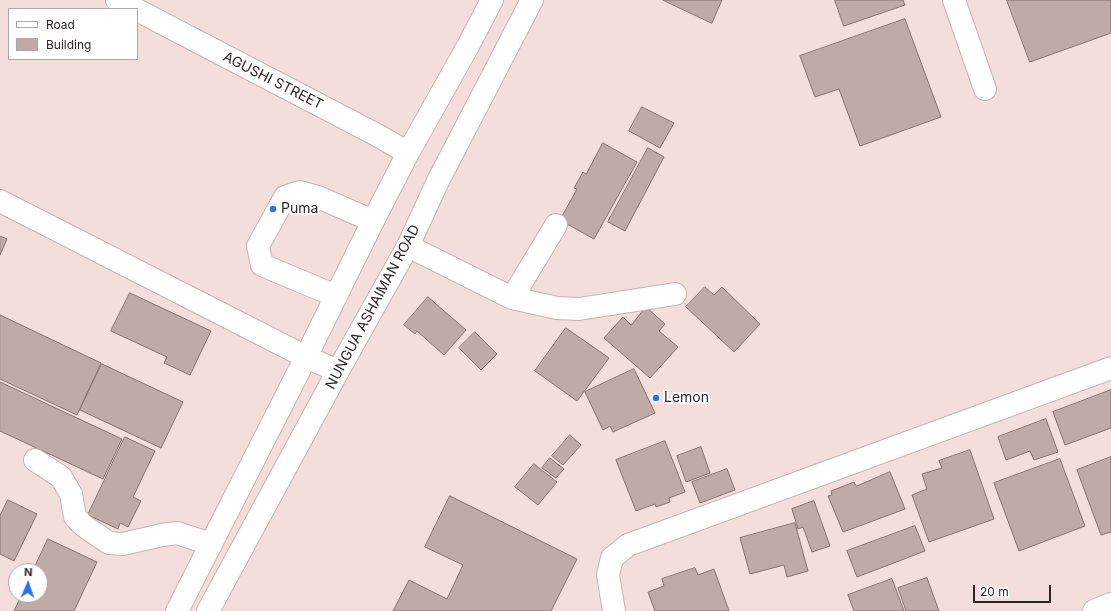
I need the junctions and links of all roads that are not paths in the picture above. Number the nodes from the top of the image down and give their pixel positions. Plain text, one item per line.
1 (117, 0) edge
2 (492, 0) edge
3 (532, 0) edge
4 (954, 0) edge
5 (132, 8) edge
6 (138, 11) edge
7 (985, 89) dead end
8 (408, 152) junction
9 (0, 201) edge
10 (373, 221) junction
11 (556, 225) dead end
12 (408, 246) junction
13 (675, 294) dead end
14 (336, 296) junction
15 (512, 298) junction
16 (306, 357) junction
17 (1111, 368) edge
18 (338, 371) junction
19 (35, 460) dead end
20 (211, 544) junction
21 (1111, 604) edge
22 (177, 611) edge
23 (208, 611) edge
24 (614, 611) edge
25 (1094, 611) edge

1 - 5 main road, AGUSHI STREET
2 - 8 main road
3 - 12 main road, NUNGUA ASHAIMAN ROAD
4 - 7 main road
6 - 8 main road, AGUSHI STREET
8 - 10 main road
9 - 16 main road
10 - 14 main road
10 - 14 main road
11 - 15 main road
12 - 15 main road
12 - 18 main road, NUNGUA ASHAIMAN ROAD
13 - 15 main road
14 - 16 main road
16 - 18 main road
16 - 20 main road
17 - 24 main road
18 - 23 main road, NUNGUA ASHAIMAN ROAD
19 - 20 main road
20 - 22 main road
21 - 25 main road

